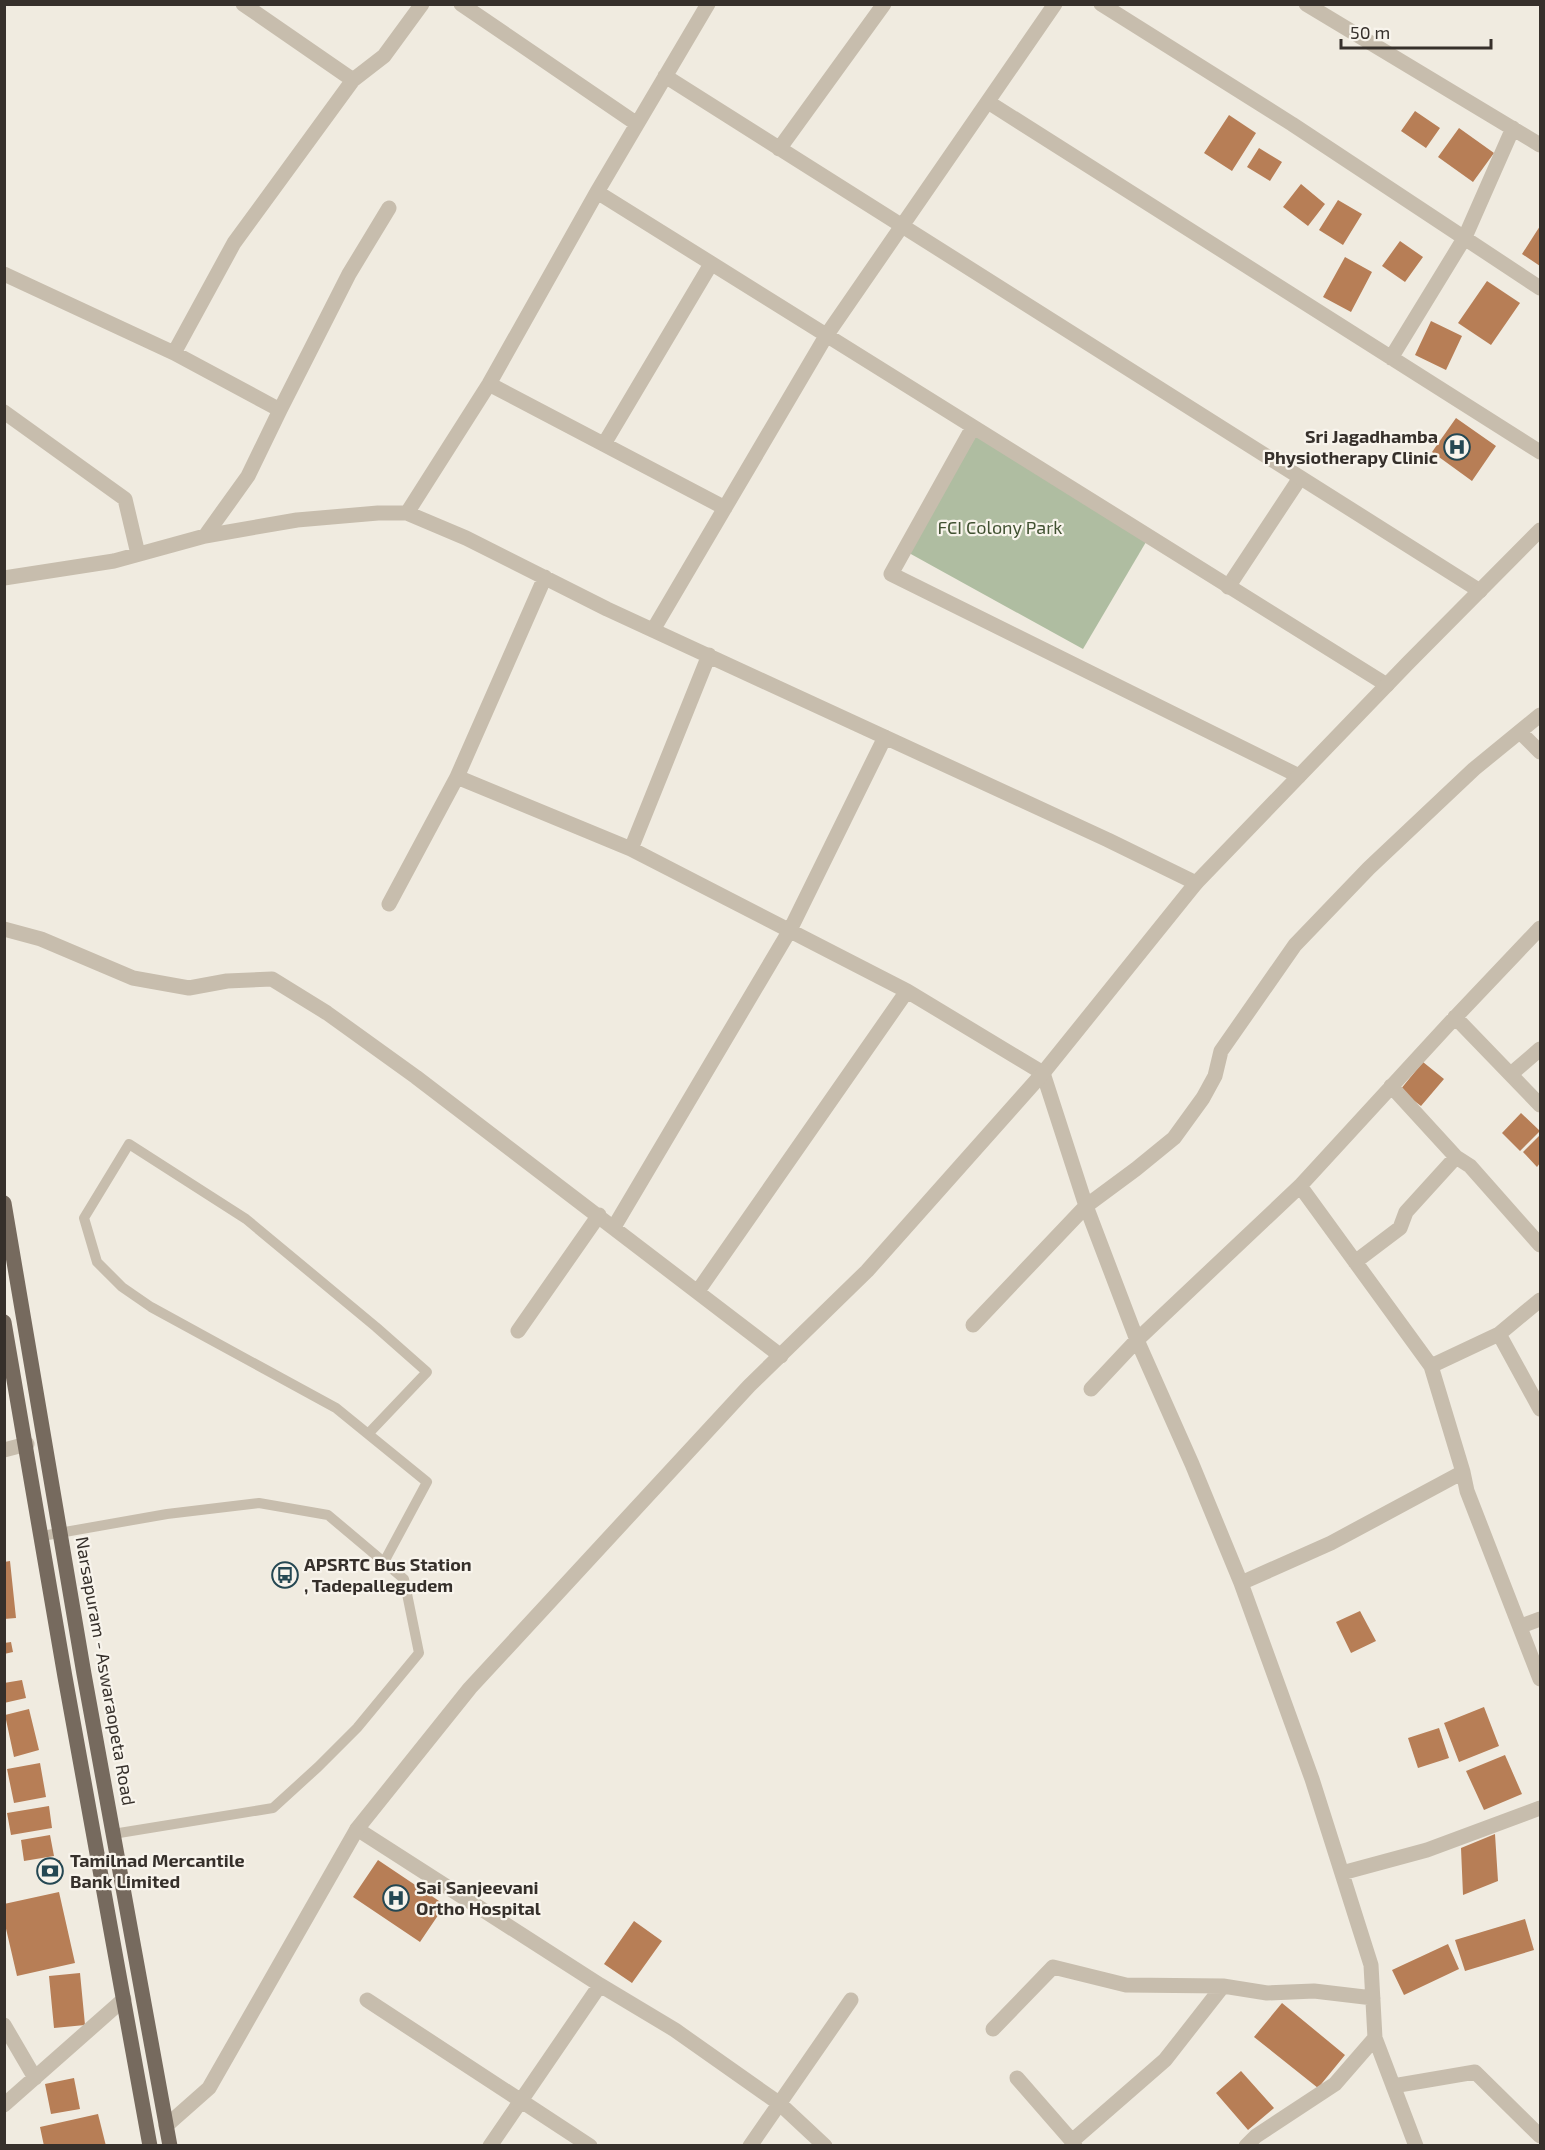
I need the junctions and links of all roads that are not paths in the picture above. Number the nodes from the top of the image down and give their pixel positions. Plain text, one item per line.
1 (243, 4) edge
2 (422, 4) edge
3 (461, 4) edge
4 (708, 4) edge
5 (884, 4) edge
6 (1055, 4) edge
7 (1101, 4) edge
8 (1306, 4) edge
9 (665, 76) junction
10 (353, 80) junction
11 (988, 102) junction
12 (637, 124) junction
13 (1513, 128) junction
14 (1540, 145) edge
15 (778, 149) junction
16 (597, 192) junction
17 (389, 208) dead end
18 (902, 227) junction
19 (1465, 237) junction
20 (711, 264) junction
21 (4, 274) edge
22 (1540, 288) edge
23 (826, 336) junction
24 (174, 353) junction
25 (1391, 358) junction
26 (489, 384) junction
27 (279, 410) junction
28 (4, 412) edge
29 (973, 427) junction
30 (604, 444) junction
31 (1540, 452) edge
32 (1300, 478) junction
33 (725, 508) junction
34 (407, 513) junction
35 (1540, 530) edge
36 (205, 536) junction
37 (138, 554) junction
38 (4, 578) edge
39 (545, 578) junction
40 (1228, 587) junction
41 (1480, 591) junction
42 (653, 630) junction
43 (709, 656) junction
44 (1387, 685) junction
45 (1540, 715) edge
46 (1520, 732) junction
47 (885, 736) junction
48 (1540, 752) edge
49 (1299, 776) junction
50 (457, 777) junction
51 (631, 849) junction
52 (1196, 883) junction
53 (389, 904) dead end
54 (1540, 928) edge
55 (4, 929) edge
56 (790, 930) junction
57 (907, 991) junction
58 (1455, 1017) junction
59 (1540, 1049) edge
60 (1043, 1073) junction
61 (1511, 1074) junction
62 (1391, 1086) junction
63 (1540, 1105) edge
64 (1456, 1157) junction
65 (1299, 1186) junction
66 (4, 1203) edge
67 (1086, 1206) junction
68 (599, 1215) junction
69 (614, 1227) junction
70 (1540, 1245) edge
71 (1355, 1262) junction
72 (698, 1291) junction
73 (1540, 1300) edge
74 (4, 1322) edge
75 (973, 1326) dead end
76 (518, 1331) dead end
77 (1499, 1334) junction
78 (1137, 1340) junction
79 (781, 1356) junction
80 (1431, 1366) junction
81 (1091, 1389) dead end
82 (12, 1395) edge
83 (1540, 1409) edge
84 (368, 1434) junction
85 (27, 1444) junction
86 (4, 1450) edge
87 (1463, 1472) junction
88 (61, 1534) junction
89 (42, 1536) junction
90 (384, 1562) junction
91 (1241, 1584) junction
92 (1540, 1619) edge
93 (1521, 1626) junction
94 (1540, 1679) edge
95 (1540, 1808) edge
96 (357, 1829) junction
97 (113, 1834) junction
98 (117, 1856) junction
99 (98, 1858) junction
100 (1342, 1873) junction
101 (600, 1985) junction
102 (1223, 1986) junction
103 (1372, 1998) junction
104 (124, 1999) junction
105 (367, 2000) dead end
106 (851, 2000) dead end
107 (4, 2025) edge
108 (993, 2029) dead end
109 (1375, 2038) junction
110 (35, 2078) junction
111 (1017, 2078) dead end
112 (1393, 2086) junction
113 (519, 2101) junction
114 (780, 2104) junction
115 (4, 2105) edge
116 (166, 2126) junction
117 (1540, 2136) edge
118 (1074, 2143) edge
119 (150, 2145) edge
120 (170, 2145) edge
121 (490, 2145) edge
122 (590, 2145) edge
123 (750, 2145) edge
124 (825, 2145) edge
125 (1246, 2145) edge
126 (1416, 2145) edge

1 - 10 street
2 - 10 street
3 - 12 street
4 - 9 street
5 - 15 street
6 - 11 street
7 - 19 street
8 - 13 street
9 - 12 street
9 - 15 street
10 - 24 street
11 - 18 street
11 - 25 street
12 - 16 street
13 - 14 street
13 - 19 street
15 - 18 street
16 - 20 street
16 - 26 street
17 - 27 street
18 - 23 street
18 - 32 street
19 - 22 street
19 - 25 street
20 - 23 street
20 - 30 street
21 - 24 street
23 - 29 street
23 - 33 street
24 - 27 street
25 - 31 street
26 - 30 street
26 - 34 street
27 - 36 street
28 - 37 street
29 - 40 street
29 - 49 street
30 - 33 street
32 - 40 street
32 - 41 street
33 - 42 street
34 - 36 street
34 - 39 street
35 - 41 street
36 - 37 street
37 - 38 street
39 - 42 street
39 - 50 street
40 - 44 street
41 - 44 street
42 - 43 street
43 - 47 street
43 - 51 street
44 - 49 street
45 - 46 street
46 - 48 street
46 - 67 street
47 - 52 street
47 - 56 street
49 - 52 street
50 - 51 street
50 - 53 street
51 - 56 street
52 - 60 street
54 - 58 street
55 - 68 street
56 - 57 street
56 - 69 street
57 - 60 street
57 - 72 street
58 - 61 street
58 - 62 street
59 - 61 street
60 - 67 street
60 - 79 street
61 - 63 street
62 - 64 street
62 - 65 street
64 - 70 street
64 - 71 street
65 - 71 street
65 - 78 street
66 - 88 main road, Narsapuram - Aswaraopeta Road
67 - 75 street
67 - 78 street
68 - 69 street
68 - 76 street
69 - 72 street
71 - 80 street
72 - 79 street
73 - 77 street
74 - 82 main road
77 - 80 street
77 - 83 street
78 - 81 street
78 - 91 street
79 - 96 street
80 - 87 street
82 - 85 main road
84 - 84 lane
84 - 90 lane
85 - 86 street
85 - 89 main road
87 - 91 street
87 - 93 street
88 - 89 lane
88 - 90 lane
88 - 97 main road, Narsapuram - Aswaraopeta Road
89 - 99 main road
90 - 97 lane
91 - 100 street
92 - 93 street
93 - 94 street
95 - 100 street
96 - 101 street
96 - 116 street
97 - 98 main road, Narsapuram - Aswaraopeta Road
98 - 99 lane
98 - 116 main road, Narsapuram - Aswaraopeta Road
99 - 104 main road
100 - 103 street
101 - 113 street
101 - 114 street
102 - 103 street
102 - 108 street
102 - 118 street
103 - 109 street
104 - 110 street
104 - 119 main road
105 - 113 street
106 - 114 street
107 - 110 street
109 - 112 street
109 - 125 street
110 - 115 street
111 - 118 street
112 - 117 street
112 - 126 street
113 - 121 street
113 - 122 street
114 - 123 street
114 - 124 street
116 - 120 main road, Narsapuram - Aswaraopeta Road

